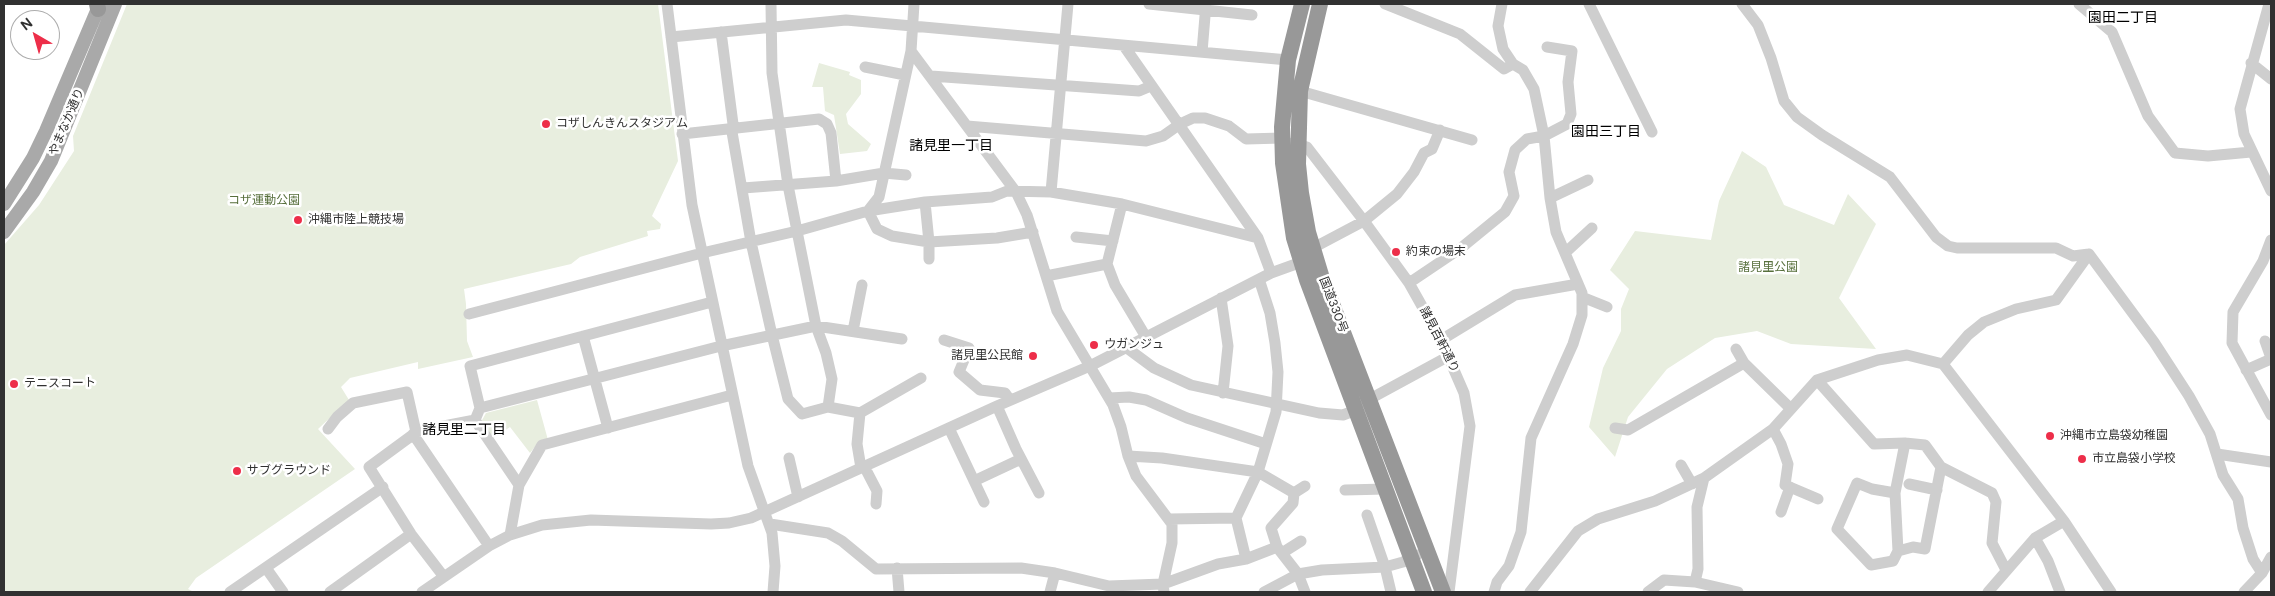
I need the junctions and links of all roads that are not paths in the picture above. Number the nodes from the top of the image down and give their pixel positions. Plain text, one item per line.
1 (115, 4) edge
2 (667, 4) edge
3 (771, 4) edge
4 (914, 4) edge
5 (1068, 4) edge
6 (1149, 4) edge
7 (1302, 4) edge
8 (1320, 4) edge
9 (1385, 4) edge
10 (1502, 4) edge
11 (1589, 4) edge
12 (1742, 4) edge
13 (2079, 4) edge
14 (2269, 4) edge
15 (98, 6) edge
16 (1206, 6) edge
17 (1252, 15) dead end
18 (770, 27) junction
19 (912, 28) junction
20 (721, 32) junction
21 (671, 37) junction
22 (1065, 41) junction
23 (1124, 46) junction
24 (1547, 47) dead end
25 (911, 50) junction
26 (1202, 52) junction
27 (1288, 60) junction
28 (2251, 63) junction
29 (1514, 64) junction
30 (865, 67) dead end
31 (905, 75) junction
32 (931, 76) junction
33 (2271, 79) edge
34 (1151, 86) junction
35 (1060, 87) junction
36 (1300, 90) junction
37 (780, 122) junction
38 (1180, 124) junction
39 (967, 126) junction
40 (732, 129) junction
41 (1440, 130) junction
42 (1652, 132) dead end
43 (1057, 133) junction
44 (682, 134) junction
45 (1544, 136) junction
46 (1282, 140) junction
47 (1472, 140) dead end
48 (1300, 144) junction
49 (2251, 152) junction
50 (884, 174) junction
51 (906, 175) dead end
52 (1588, 180) dead end
53 (836, 181) junction
54 (788, 185) junction
55 (743, 188) junction
56 (2271, 191) edge
57 (1016, 192) junction
58 (1051, 192) junction
59 (1550, 198) junction
60 (925, 202) junction
61 (4, 204) edge
62 (1122, 204) junction
63 (868, 211) junction
64 (1364, 221) junction
65 (1592, 228) dead end
66 (797, 231) junction
67 (4, 232) edge
68 (1033, 232) junction
69 (1076, 236) dead end
70 (1258, 238) junction
71 (2271, 240) edge
72 (1113, 241) junction
73 (752, 242) junction
74 (929, 242) junction
75 (1566, 252) junction
76 (702, 253) junction
77 (2089, 254) junction
78 (1310, 255) junction
79 (929, 259) dead end
80 (1107, 264) junction
81 (1271, 273) junction
82 (1046, 276) junction
83 (1259, 279) junction
84 (1408, 283) junction
85 (1578, 284) junction
86 (862, 285) dead end
87 (1582, 297) junction
88 (1221, 298) junction
89 (712, 302) junction
90 (1607, 307) dead end
91 (469, 314) dead end
92 (816, 326) junction
93 (853, 332) junction
94 (772, 335) junction
95 (583, 336) junction
96 (1146, 337) junction
97 (902, 338) dead end
98 (944, 340) dead end
99 (1441, 340) junction
100 (2264, 341) dead end
101 (721, 346) junction
102 (1127, 348) junction
103 (1736, 349) dead end
104 (1449, 356) junction
105 (2271, 358) edge
106 (1744, 363) junction
107 (1943, 364) junction
108 (1090, 366) junction
109 (2246, 370) junction
110 (921, 378) dead end
111 (595, 379) junction
112 (1816, 380) junction
113 (1224, 393) junction
114 (732, 395) junction
115 (1109, 398) junction
116 (1010, 400) junction
117 (1368, 400) junction
118 (1276, 404) junction
119 (997, 406) junction
120 (828, 407) junction
121 (480, 408) junction
122 (1791, 408) junction
123 (1356, 410) junction
124 (860, 413) junction
125 (2271, 414) edge
126 (475, 420) junction
127 (608, 428) junction
128 (949, 428) junction
129 (1615, 428) dead end
130 (328, 429) dead end
131 (1773, 429) junction
132 (414, 433) junction
133 (1905, 443) junction
134 (1266, 444) junction
135 (2217, 454) junction
136 (1128, 456) junction
137 (789, 458) dead end
138 (1021, 459) junction
139 (2271, 462) edge
140 (1681, 466) dead end
141 (863, 467) junction
142 (1941, 467) junction
143 (1258, 472) junction
144 (1704, 478) junction
145 (974, 481) junction
146 (1692, 484) junction
147 (1909, 484) dead end
148 (519, 485) junction
149 (1305, 486) dead end
150 (383, 487) junction
151 (1790, 487) junction
152 (1386, 489) junction
153 (1345, 490) dead end
154 (1937, 490) junction
155 (1039, 493) dead end
156 (1294, 493) junction
157 (1895, 493) junction
158 (798, 497) junction
159 (1818, 499) dead end
160 (984, 502) dead end
161 (876, 504) dead end
162 (1781, 512) dead end
163 (1367, 515) dead end
164 (768, 518) junction
165 (1236, 518) junction
166 (1169, 519) junction
167 (2064, 521) junction
168 (1897, 530) junction
169 (411, 534) junction
170 (510, 535) junction
171 (2035, 538) junction
172 (1301, 541) dead end
173 (489, 546) junction
174 (1913, 547) junction
175 (1427, 549) junction
176 (1280, 550) junction
177 (1898, 551) junction
178 (2271, 557) edge
179 (1411, 558) junction
180 (1246, 559) junction
181 (1385, 567) junction
182 (266, 568) junction
183 (897, 568) junction
184 (2006, 570) junction
185 (1055, 573) junction
186 (2262, 573) junction
187 (1298, 574) junction
188 (444, 577) junction
189 (1695, 582) junction
190 (1164, 588) edge
191 (230, 592) edge
192 (282, 592) edge
193 (330, 592) edge
194 (422, 592) edge
195 (773, 592) edge
196 (899, 592) edge
197 (1050, 592) edge
198 (1264, 592) edge
199 (1305, 592) edge
200 (1391, 592) edge
201 (1424, 592) edge
202 (1443, 592) edge
203 (1449, 592) edge
204 (1494, 592) edge
205 (1530, 592) edge
206 (1648, 592) edge
207 (1738, 592) edge
208 (1988, 592) edge
209 (2060, 592) edge
210 (2111, 592) edge
211 (2244, 592) edge

1 - 67 main road, やまなか通り
2 - 21 street
3 - 18 street
4 - 19 street
5 - 22 street
6 - 16 street
7 - 27 highway, 国道330号
8 - 36 highway, 国道330号
9 - 29 street
10 - 29 street
11 - 42 street
12 - 77 street
13 - 49 street
14 - 28 street
15 - 61 main road, やまなか通り
16 - 17 street
16 - 26 street
18 - 19 street
18 - 20 street
18 - 37 street
19 - 22 street
19 - 25 street
20 - 21 street
20 - 40 street
21 - 44 street
22 - 23 street
22 - 35 street
23 - 26 street
23 - 34 street
24 - 45 street
25 - 31 street
25 - 32 street
26 - 27 street
27 - 46 highway, 国道330号
28 - 33 street
28 - 49 street
29 - 45 street
30 - 31 street
31 - 50 street
32 - 35 street
32 - 39 street
34 - 35 street
34 - 38 street
35 - 43 street
36 - 41 street
36 - 48 highway, 国道330号
37 - 40 street
37 - 53 street
37 - 54 street
38 - 43 street
38 - 46 street
38 - 70 street
39 - 43 street
39 - 57 street
40 - 44 street
40 - 55 street
41 - 47 street
41 - 64 street
43 - 58 street
44 - 76 street
45 - 59 street
45 - 84 street
46 - 48 street
46 - 78 highway, 国道330号
48 - 64 street, 諸見百軒通り
48 - 78 highway, 国道330号
49 - 56 street
50 - 51 street
50 - 53 street
50 - 63 street
52 - 59 street
53 - 54 street
54 - 55 street
54 - 66 street
55 - 73 street
57 - 58 street
57 - 60 street
57 - 68 street
58 - 62 street
59 - 75 street
60 - 63 street
60 - 74 street
62 - 70 street
62 - 72 street
63 - 66 street
63 - 74 street
64 - 78 street
64 - 84 street, 諸見百軒通り
65 - 75 street
66 - 73 street
66 - 92 street
68 - 74 street
68 - 82 street
69 - 72 street
70 - 81 street
71 - 109 street
72 - 80 street
73 - 76 street
73 - 94 street
74 - 79 street
75 - 85 street
76 - 89 street
76 - 91 street
77 - 107 street
77 - 135 street
78 - 81 street
78 - 117 highway, 国道330号
78 - 123 highway, 国道330号
80 - 82 street
80 - 96 street
81 - 83 street
82 - 108 street
83 - 88 street
83 - 118 street
84 - 99 street, 諸見百軒通り
85 - 87 street
85 - 99 street
86 - 93 street
87 - 90 street
87 - 204 street
88 - 96 street
88 - 113 street
89 - 95 street
89 - 101 street
92 - 93 street
92 - 94 street
92 - 120 street
93 - 97 street
94 - 101 street
94 - 120 street
95 - 111 street
95 - 121 street
96 - 102 street
98 - 116 street
99 - 104 street, 諸見百軒通り
100 - 105 street
101 - 111 street
101 - 114 street
102 - 108 street
102 - 113 street
103 - 106 street
104 - 117 street
104 - 203 street, 諸見百軒通り
105 - 109 street
106 - 122 street
106 - 129 street
107 - 112 street
107 - 167 street
108 - 115 street
108 - 116 street
109 - 125 street
110 - 124 street
111 - 121 street
111 - 127 street
112 - 122 street
112 - 133 street
113 - 118 street
114 - 127 street
114 - 164 street
115 - 134 street
115 - 136 street
116 - 119 street
117 - 175 highway, 国道330号
118 - 123 street
118 - 134 street
119 - 128 street
119 - 138 street
120 - 124 street
121 - 126 street
122 - 131 street
123 - 152 highway, 国道330号
124 - 141 street
126 - 132 street
126 - 148 street
127 - 148 street
128 - 141 street
128 - 145 street
130 - 132 street
131 - 144 street
131 - 151 street
132 - 150 street
132 - 173 street
133 - 142 street
133 - 157 street
134 - 143 street
135 - 139 street
135 - 186 street
136 - 143 street
136 - 166 street
137 - 158 street
138 - 145 street
138 - 155 street
140 - 146 street
141 - 158 street
141 - 161 street
142 - 154 street
142 - 184 street
143 - 156 street
143 - 165 street
144 - 146 street
144 - 189 street
145 - 160 street
146 - 205 street
147 - 154 street
148 - 170 street
149 - 156 street
150 - 169 street
150 - 182 street
151 - 159 street
151 - 162 street
152 - 153 street
152 - 179 highway, 国道330号
154 - 174 street
156 - 176 street
157 - 168 street
157 - 177 street
158 - 164 street
163 - 181 street
164 - 170 street
164 - 183 street
164 - 195 street
165 - 166 street
165 - 180 street
166 - 190 street
167 - 171 street
167 - 210 street
168 - 174 street
168 - 177 street
169 - 188 street
169 - 193 street
170 - 173 street
171 - 184 street
171 - 209 street
172 - 176 street
173 - 188 street
174 - 177 street
175 - 179 street
175 - 202 highway, 国道330号
176 - 180 street
176 - 187 street
178 - 186 street
179 - 181 street
179 - 201 highway, 国道330号
180 - 190 street
181 - 187 street
181 - 200 street
182 - 191 street
182 - 192 street
183 - 185 street
183 - 196 street
184 - 208 street
185 - 190 street
185 - 197 street
186 - 211 street
187 - 198 street
187 - 199 street
188 - 194 street
189 - 206 street
189 - 207 street

